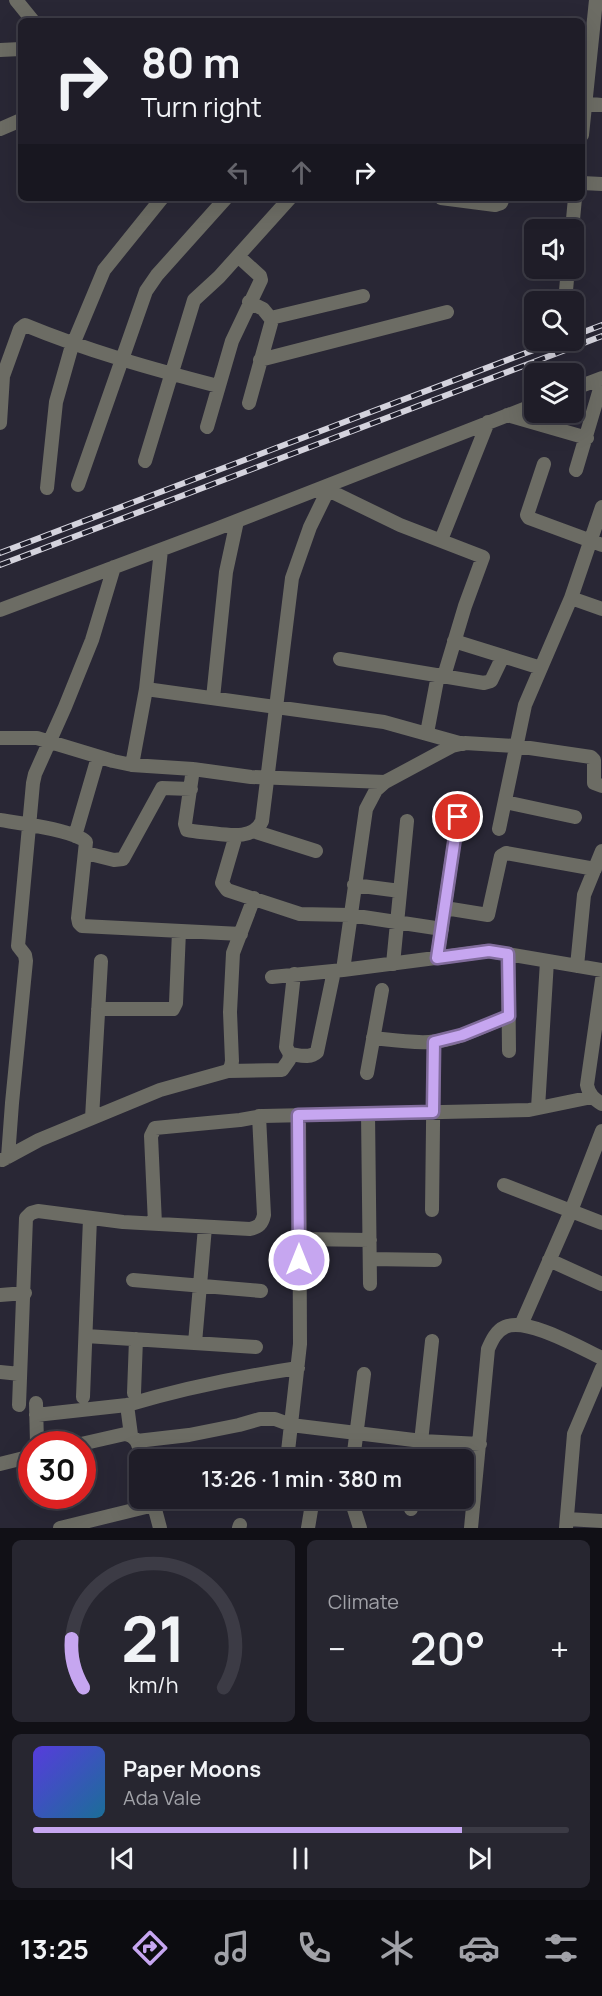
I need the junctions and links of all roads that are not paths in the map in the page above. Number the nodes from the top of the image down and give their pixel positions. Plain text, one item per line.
1 (16, 0) edge
2 (596, 0) edge
3 (31, 18) edge
4 (597, 46) edge
5 (18, 49) edge
6 (0, 50) edge
7 (585, 99) edge
8 (585, 103) edge
9 (602, 105) edge
10 (18, 121) edge
11 (0, 129) edge
12 (585, 183) edge
13 (602, 184) edge
14 (160, 201) edge
15 (223, 201) edge
16 (287, 201) edge
17 (464, 201) edge
18 (502, 201) edge
19 (575, 201) edge
20 (573, 219) edge
21 (238, 256) junction
22 (363, 296) dead end
23 (249, 303) junction
24 (447, 312) dead end
25 (272, 320) junction
26 (73, 345) junction
27 (5, 353) edge
28 (121, 359) junction
29 (260, 360) junction
30 (170, 374) junction
31 (1, 379) edge
32 (602, 380) edge
33 (218, 386) junction
34 (584, 386) edge
35 (249, 403) dead end
36 (524, 409) edge
37 (507, 415) junction
38 (597, 421) edge
39 (488, 422) junction
40 (0, 423) edge
41 (207, 427) dead end
42 (586, 438) junction
43 (145, 461) dead end
44 (544, 464) dead end
45 (576, 470) dead end
46 (78, 485) dead end
47 (330, 487) junction
48 (47, 488) dead end
49 (602, 507) edge
50 (237, 521) junction
51 (441, 540) junction
52 (596, 543) edge
53 (161, 550) junction
54 (114, 567) junction
55 (571, 598) junction
56 (602, 609) edge
57 (0, 610) edge
58 (454, 641) junction
59 (503, 656) junction
60 (340, 659) dead end
61 (541, 668) junction
62 (441, 676) junction
63 (146, 688) junction
64 (213, 698) junction
65 (277, 707) junction
66 (427, 733) junction
67 (0, 738) edge
68 (49, 742) junction
69 (463, 744) junction
70 (516, 746) junction
71 (98, 757) junction
72 (132, 765) junction
73 (193, 769) junction
74 (266, 776) junction
75 (385, 782) junction
76 (602, 786) edge
77 (191, 789) junction
78 (505, 802) junction
79 (458, 817) dead end
80 (575, 817) dead end
81 (0, 820) edge
82 (407, 821) dead end
83 (29, 825) junction
84 (499, 829) dead end
85 (253, 831) junction
86 (236, 835) junction
87 (75, 836) junction
88 (316, 851) dead end
89 (602, 851) edge
90 (86, 853) junction
91 (595, 869) junction
92 (354, 885) junction
93 (587, 888) junction
94 (602, 890) edge
95 (400, 891) junction
96 (254, 898) junction
97 (445, 908) junction
98 (351, 915) junction
99 (397, 923) junction
100 (442, 929) junction
101 (179, 931) junction
102 (241, 933) junction
103 (508, 954) junction
104 (437, 958) junction
105 (101, 961) dead end
106 (547, 961) junction
107 (393, 964) junction
108 (577, 966) junction
109 (339, 970) junction
110 (602, 970) edge
111 (294, 974) junction
112 (272, 977) dead end
113 (602, 980) edge
114 (382, 990) dead end
115 (98, 1009) junction
116 (509, 1016) junction
117 (373, 1038) junction
118 (434, 1042) junction
119 (597, 1044) edge
120 (509, 1051) dead end
121 (290, 1054) junction
122 (228, 1071) junction
123 (367, 1073) dead end
124 (597, 1101) edge
125 (538, 1108) junction
126 (433, 1112) junction
127 (368, 1113) junction
128 (298, 1115) junction
129 (260, 1116) junction
130 (92, 1118) junction
131 (602, 1131) edge
132 (4, 1159) edge
133 (596, 1163) edge
134 (504, 1185) dead end
135 (432, 1210) dead end
136 (571, 1211) junction
137 (90, 1218) junction
138 (602, 1223) edge
139 (155, 1224) junction
140 (205, 1227) junction
141 (299, 1239) junction
142 (369, 1240) junction
143 (370, 1259) junction
144 (435, 1260) dead end
145 (549, 1260) junction
146 (133, 1280) dead end
147 (370, 1284) dead end
148 (602, 1284) edge
149 (201, 1285) junction
150 (261, 1291) dead end
151 (25, 1293) junction
152 (0, 1295) edge
153 (521, 1325) junction
154 (86, 1336) junction
155 (136, 1339) junction
156 (432, 1341) dead end
157 (195, 1343) junction
158 (256, 1347) dead end
159 (602, 1358) edge
160 (297, 1368) junction
161 (602, 1368) edge
162 (0, 1372) edge
163 (21, 1374) junction
164 (364, 1374) dead end
165 (83, 1397) dead end
166 (130, 1399) junction
167 (20, 1405) dead end
168 (291, 1425) junction
169 (37, 1431) edge
170 (357, 1432) junction
171 (134, 1438) junction
172 (96, 1441) edge
173 (422, 1441) junction
174 (480, 1444) junction
175 (138, 1449) edge
176 (288, 1449) edge
177 (355, 1449) edge
178 (421, 1449) edge
179 (18, 1460) edge
180 (0, 1464) edge
181 (129, 1509) edge
182 (155, 1509) edge
183 (311, 1509) edge
184 (354, 1509) edge
185 (602, 1521) edge
186 (567, 1523) edge
187 (60, 1528) edge
188 (160, 1528) edge
189 (308, 1528) edge
190 (360, 1528) edge
191 (471, 1528) edge

1 - 3 street
2 - 4 street
4 - 7 street
5 - 6 street
8 - 9 street
10 - 11 street
12 - 13 street
14 - 26 street
15 - 28 street
16 - 21 street
17 - 18 street
19 - 20 street
21 - 23 street
21 - 30 street
22 - 25 street
23 - 25 street
23 - 33 street
24 - 29 street
25 - 29 street
26 - 27 street
26 - 28 street
26 - 48 street
27 - 31 street
28 - 30 street
28 - 46 street
29 - 35 street
30 - 33 street
30 - 43 street
31 - 40 street
32 - 34 street
32 - 38 street
33 - 41 street
36 - 37 street
37 - 39 street
37 - 42 street
38 - 42 street
39 - 47 street
39 - 51 street
42 - 45 street
44 - 52 street
47 - 50 street
47 - 51 street
47 - 65 street
49 - 52 street
50 - 53 street
50 - 64 street
51 - 58 street
52 - 55 street
53 - 54 street
53 - 63 street
54 - 57 street
54 - 68 street
55 - 56 street
55 - 61 street
58 - 59 street
58 - 62 street
59 - 61 street
59 - 62 street
60 - 62 street
61 - 70 street
62 - 66 street
63 - 64 street
63 - 72 street
64 - 65 street
65 - 66 street
65 - 74 street
66 - 69 street
67 - 68 street
68 - 71 street
68 - 83 street
69 - 70 street
69 - 75 street
70 - 76 street
70 - 78 street
71 - 72 street
71 - 87 street
72 - 73 street
73 - 74 street
73 - 77 street
74 - 75 street
74 - 85 street
75 - 92 street
77 - 86 street
77 - 90 street
78 - 80 street
78 - 84 street
79 - 97 street
81 - 83 street
82 - 95 street
83 - 87 street
83 - 132 street
85 - 86 street
85 - 88 street
86 - 96 street
87 - 90 street
89 - 91 street
90 - 101 street
91 - 93 street
91 - 97 street
92 - 95 street
92 - 98 street
93 - 94 street
93 - 108 street
95 - 99 street
96 - 98 street
96 - 102 street
97 - 100 street
98 - 99 street
98 - 109 street
99 - 100 street
99 - 107 street
100 - 104 street
101 - 102 street
101 - 115 street
102 - 122 street
103 - 104 street
103 - 106 street
103 - 116 street
104 - 107 street
105 - 115 street
106 - 108 street
106 - 125 street
107 - 109 street
108 - 110 street
109 - 111 street
109 - 121 street
111 - 112 street
111 - 121 street
113 - 119 street
114 - 117 street
115 - 130 street
116 - 118 street
116 - 120 street
117 - 118 street
117 - 123 street
118 - 126 street
119 - 124 street
121 - 122 street
122 - 130 street
124 - 125 street
125 - 126 street
126 - 127 street
126 - 135 street
127 - 128 street
127 - 142 street
128 - 129 street
128 - 141 street
129 - 139 street
129 - 140 street
130 - 132 street
131 - 133 street
133 - 136 street
134 - 136 street
136 - 138 street
136 - 145 street
137 - 139 street
137 - 151 street
137 - 154 street
139 - 140 street
140 - 149 street
141 - 142 street
141 - 160 street
142 - 143 street
143 - 144 street
143 - 147 street
145 - 148 street
145 - 153 street
146 - 149 street
149 - 150 street
149 - 157 street
151 - 152 street
151 - 163 street
153 - 159 street
153 - 174 street
154 - 155 street
154 - 165 street
155 - 157 street
155 - 166 street
156 - 173 street
157 - 158 street
160 - 166 street
160 - 168 street
161 - 186 street
162 - 163 street
163 - 167 street
164 - 170 street
166 - 169 street
166 - 171 street
168 - 170 street
168 - 171 street
168 - 176 street
170 - 173 street
170 - 177 street
171 - 172 street
171 - 175 street
173 - 174 street
173 - 178 street
174 - 191 street
179 - 180 street
181 - 187 street
182 - 188 street
183 - 189 street
184 - 190 street
185 - 186 street

